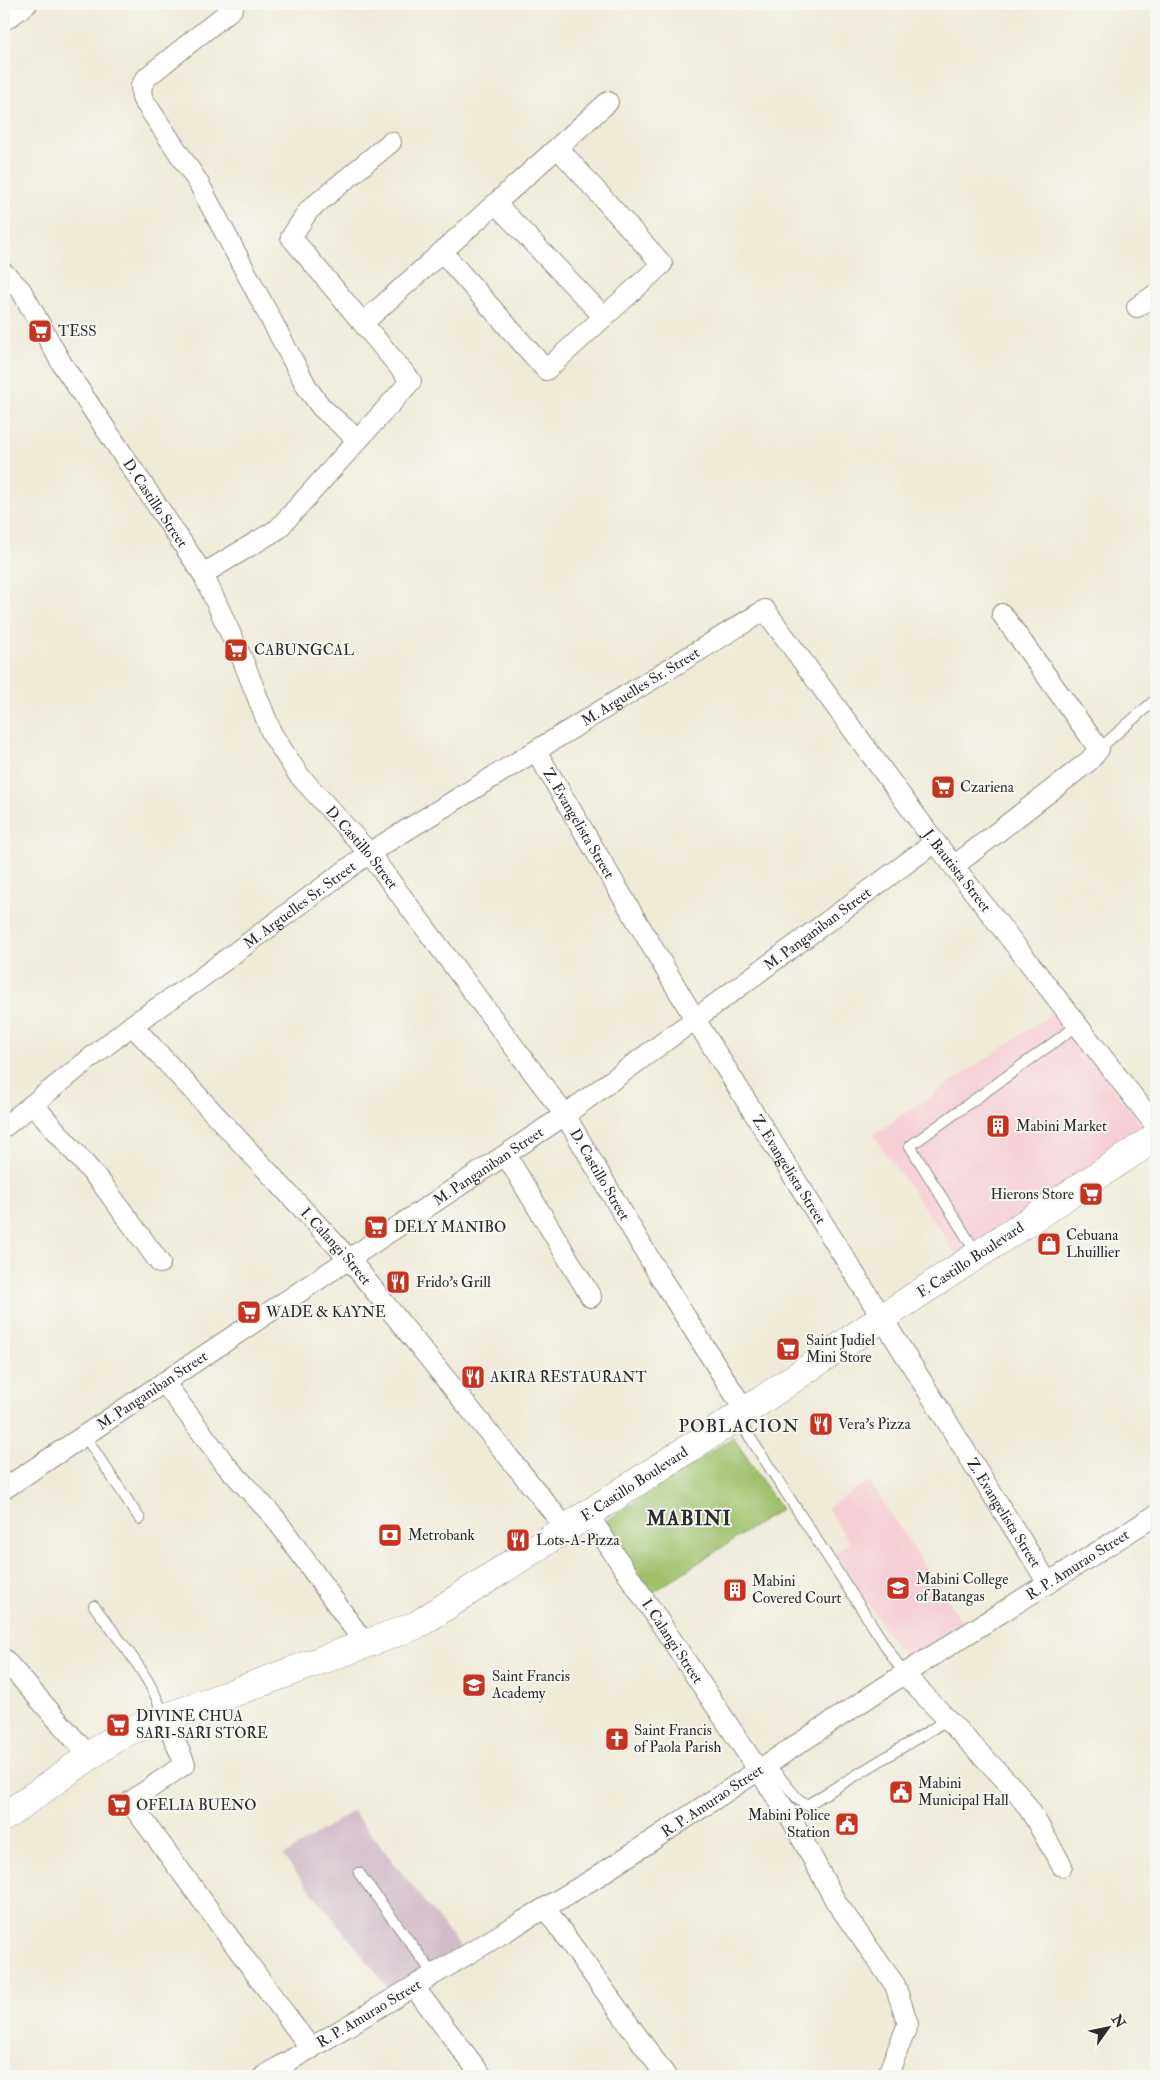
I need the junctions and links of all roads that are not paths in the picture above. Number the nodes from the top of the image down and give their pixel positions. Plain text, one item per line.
1 (27, 4) edge
2 (234, 4) edge
3 (5, 18) edge
4 (608, 102) dead end
5 (391, 142) dead end
6 (558, 148) junction
7 (496, 204) junction
8 (442, 252) junction
9 (4, 273) edge
10 (1156, 294) edge
11 (1137, 307) dead end
12 (604, 317) junction
13 (363, 323) junction
14 (358, 440) junction
15 (203, 574) junction
16 (765, 610) joint
17 (1002, 614) dead end
18 (1156, 699) edge
19 (1099, 749) junction
20 (536, 751) junction
21 (935, 842) junction
22 (369, 853) junction
23 (954, 866) junction
24 (695, 1019) junction
25 (132, 1025) junction
26 (1078, 1025) junction
27 (33, 1104) junction
28 (565, 1115) junction
29 (1156, 1126) edge
30 (4, 1127) edge
31 (1156, 1137) edge
32 (506, 1155) junction
33 (978, 1255) junction
34 (349, 1259) junction
35 (160, 1263) dead end
36 (591, 1297) dead end
37 (882, 1318) junction
38 (164, 1382) junction
39 (741, 1414) junction
40 (84, 1435) junction
41 (4, 1490) edge
42 (1156, 1515) edge
43 (140, 1519) dead end
44 (576, 1520) junction
45 (1048, 1583) junction
46 (94, 1606) dead end
47 (365, 1644) junction
48 (4, 1659) edge
49 (904, 1674) junction
50 (165, 1718) junction
51 (947, 1720) junction
52 (89, 1756) junction
53 (764, 1766) junction
54 (4, 1817) edge
55 (1062, 1866) dead end
56 (359, 1873) dead end
57 (545, 1908) junction
58 (434, 1975) junction
59 (414, 1987) junction
60 (311, 2049) junction
61 (264, 2076) edge
62 (482, 2076) edge
63 (666, 2076) edge
64 (887, 2076) edge

1 - 3 street
2 - 14 street
4 - 6 street
5 - 13 street
6 - 7 street
6 - 12 street
7 - 8 street
7 - 12 street
8 - 12 street
8 - 13 street
9 - 15 street, D. Castillo Street
10 - 11 street
13 - 14 street
14 - 15 street
15 - 22 street, D. Castillo Street
16 - 20 street, M. Arguelles Sr. Street
16 - 21 street, J. Bautista Street
17 - 19 street
18 - 19 lane
19 - 23 street
20 - 22 street, M. Arguelles Sr. Street
20 - 24 street, Z. Evangelista Street
21 - 23 street, J. Bautista Street
21 - 24 street, M. Panganiban Street
22 - 25 street, M. Arguelles Sr. Street
22 - 28 street, D. Castillo Street
23 - 26 street, J. Bautista Street
24 - 28 street, M. Panganiban Street
24 - 37 street, Z. Evangelista Street
25 - 27 street, M. Arguelles Sr. Street
25 - 34 street, I. Calangi Street
26 - 29 street, J. Bautista Street
26 - 33 lane
27 - 30 street, M. Arguelles Sr. Street
27 - 35 street
28 - 32 street, M. Panganiban Street
28 - 39 street, D. Castillo Street
31 - 33 main road, F. Castillo Boulevard
32 - 34 street, M. Panganiban Street
32 - 36 street
33 - 37 main road, F. Castillo Boulevard
34 - 38 street, M. Panganiban Street
34 - 44 street, I. Calangi Street
37 - 39 main road, F. Castillo Boulevard
37 - 45 street, Z. Evangelista Street
38 - 40 street, M. Panganiban Street
38 - 47 street
39 - 44 main road, F. Castillo Boulevard
39 - 49 lane, D. Castillo Street
40 - 41 street, M. Panganiban Street
40 - 43 lane
42 - 45 street, R. P. Amurao Street
44 - 47 main road, F. Castillo Boulevard
44 - 53 street, I. Calangi Street
45 - 49 street, R. P. Amurao Street
46 - 50 lane
47 - 50 main road, F. Castillo Boulevard
48 - 52 street
49 - 51 street
49 - 53 street, R. P. Amurao Street
50 - 52 main road, F. Castillo Boulevard
50 - 60 street
51 - 53 lane
51 - 55 street
52 - 54 main road, F. Castillo Boulevard
53 - 57 street, R. P. Amurao Street
53 - 64 street, I. Calangi Street
56 - 58 lane
57 - 58 street, R. P. Amurao Street
57 - 63 street
58 - 59 street, R. P. Amurao Street
59 - 60 street, R. P. Amurao Street
59 - 62 street
60 - 61 street, R. P. Amurao Street

